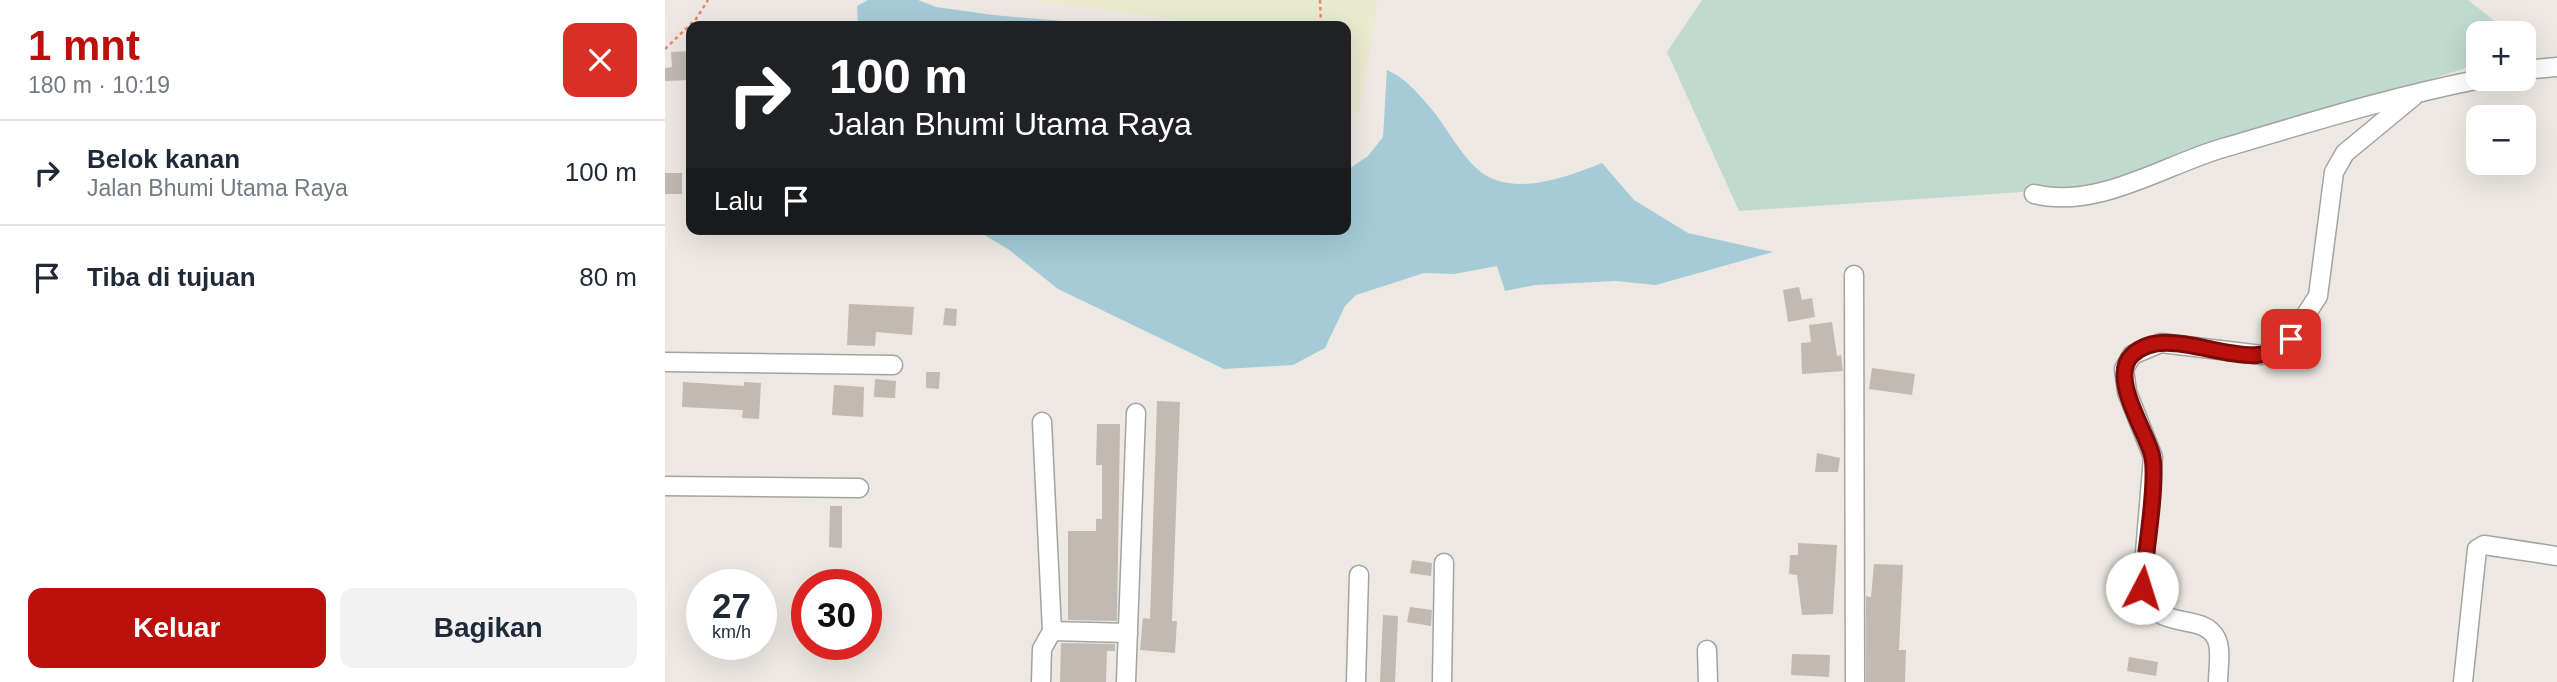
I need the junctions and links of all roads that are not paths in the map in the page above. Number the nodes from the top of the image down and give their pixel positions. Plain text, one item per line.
1 (2557, 67) edge
2 (2536, 69) edge
3 (2466, 83) edge
4 (2414, 96) junction
5 (2034, 194) dead end
6 (1854, 275) dead end
7 (665, 362) edge
8 (893, 365) dead end
9 (1136, 413) dead end
10 (1042, 422) dead end
11 (665, 486) edge
12 (859, 488) dead end
13 (2557, 556) edge
14 (1444, 564) dead end
15 (1359, 575) dead end
16 (1052, 631) junction
17 (1128, 633) junction
18 (1707, 650) dead end
19 (1041, 682) edge
20 (1126, 682) edge
21 (1356, 682) edge
22 (1442, 682) edge
23 (1708, 682) edge
24 (1855, 682) edge
25 (2218, 682) edge
26 (2463, 682) edge

1 - 2 street
3 - 4 street
4 - 5 street
4 - 25 street
6 - 24 street
7 - 8 street
9 - 17 street
10 - 16 street
11 - 12 street
13 - 26 street
14 - 22 street
15 - 21 street
16 - 17 street
16 - 19 street
17 - 20 street
18 - 23 street

